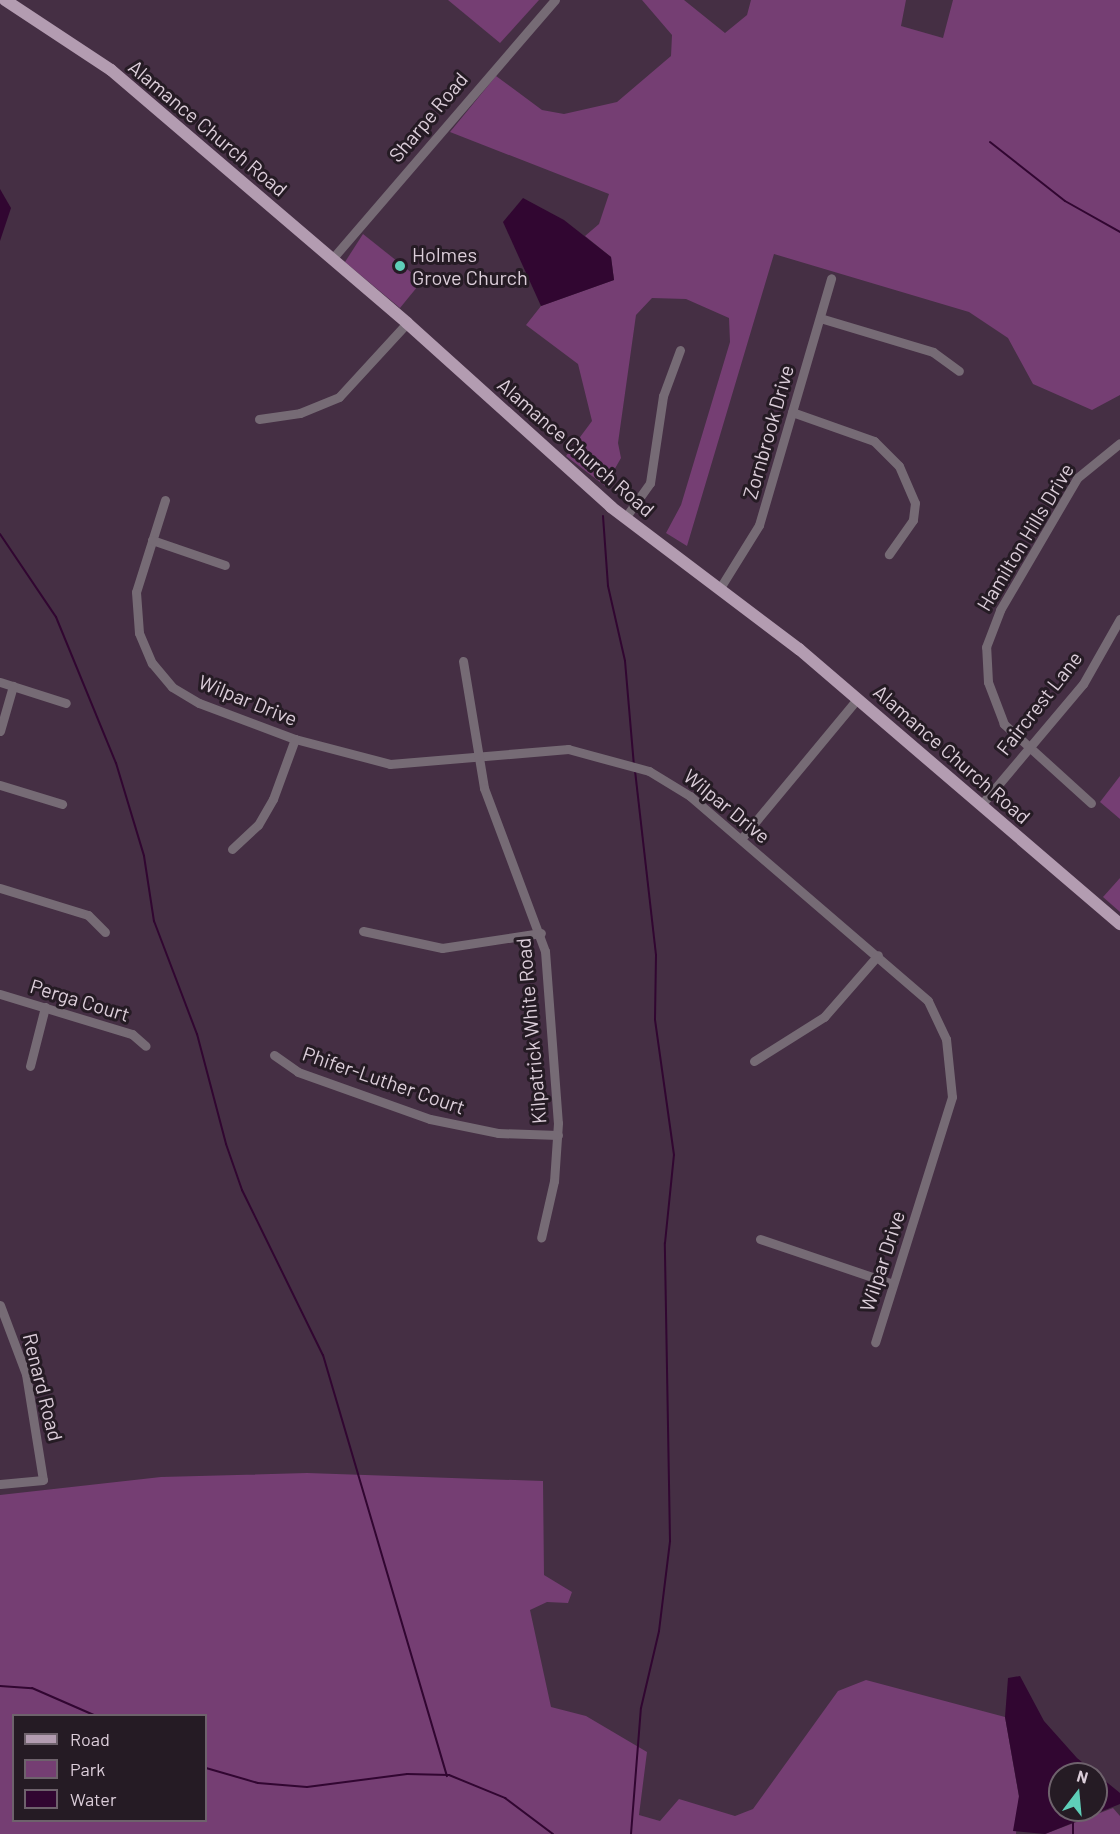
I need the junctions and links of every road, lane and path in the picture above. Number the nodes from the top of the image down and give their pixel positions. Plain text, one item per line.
1 (5, 0) edge
2 (555, 0) edge
3 (332, 259) junction
4 (831, 278) dead end
5 (820, 318) junction
6 (407, 323) junction
7 (680, 350) dead end
8 (959, 371) dead end
9 (792, 412) junction
10 (260, 419) dead end
11 (1120, 443) edge
12 (165, 500) dead end
13 (625, 518) junction
14 (152, 540) junction
15 (889, 554) dead end
16 (225, 565) dead end
17 (720, 588) junction
18 (1120, 619) edge
19 (463, 661) dead end
20 (0, 682) edge
21 (13, 686) junction
22 (858, 698) junction
23 (66, 703) dead end
24 (0, 731) edge
25 (294, 739) junction
26 (1027, 749) junction
27 (479, 758) junction
28 (0, 785) edge
29 (1091, 803) dead end
30 (62, 804) dead end
31 (981, 805) junction
32 (741, 839) junction
33 (232, 849) dead end
34 (0, 888) edge
35 (1120, 924) edge
36 (363, 931) dead end
37 (105, 932) dead end
38 (541, 933) junction
39 (878, 955) junction
40 (0, 994) edge
41 (45, 1007) junction
42 (146, 1046) dead end
43 (274, 1055) dead end
44 (754, 1061) dead end
45 (30, 1066) dead end
46 (558, 1135) junction
47 (541, 1238) dead end
48 (760, 1239) dead end
49 (893, 1284) junction
50 (0, 1305) edge
51 (875, 1342) dead end
52 (0, 1484) edge

1 - 3 main road, Alamance Church Road
2 - 3 street, Sharpe Road
3 - 6 main road, Alamance Church Road
4 - 5 street, Zornbrook Drive
5 - 8 street
5 - 9 street, Zornbrook Drive
6 - 10 street
6 - 13 main road, Alamance Church Road
7 - 13 street
9 - 15 street
9 - 17 street, Zornbrook Drive
11 - 26 street, Hamilton Hills Drive
12 - 14 street, Wilpar Drive
13 - 17 main road, Alamance Church Road
14 - 16 street
14 - 25 street, Wilpar Drive
17 - 22 main road, Alamance Church Road
18 - 26 street, Faircrest Lane
19 - 27 street, Kilpatrick White Road
20 - 21 street
21 - 23 street
21 - 24 street
22 - 31 main road, Alamance Church Road
22 - 32 street
25 - 27 street, Wilpar Drive
25 - 33 street
26 - 29 street, Hamilton Hills Drive
26 - 31 street, Faircrest Lane
27 - 32 street, Wilpar Drive
27 - 38 street, Kilpatrick White Road
28 - 30 street
31 - 35 main road, Alamance Church Road
32 - 39 street, Wilpar Drive
34 - 37 street
36 - 38 street
38 - 46 street, Kilpatrick White Road
39 - 44 street
39 - 49 street, Wilpar Drive
40 - 41 street, Perga Court
41 - 42 street, Perga Court
41 - 45 street
43 - 46 street, Phifer-Luther Court
46 - 47 street, Kilpatrick White Road
48 - 49 street
49 - 51 street, Wilpar Drive
50 - 52 street, Renard Road

